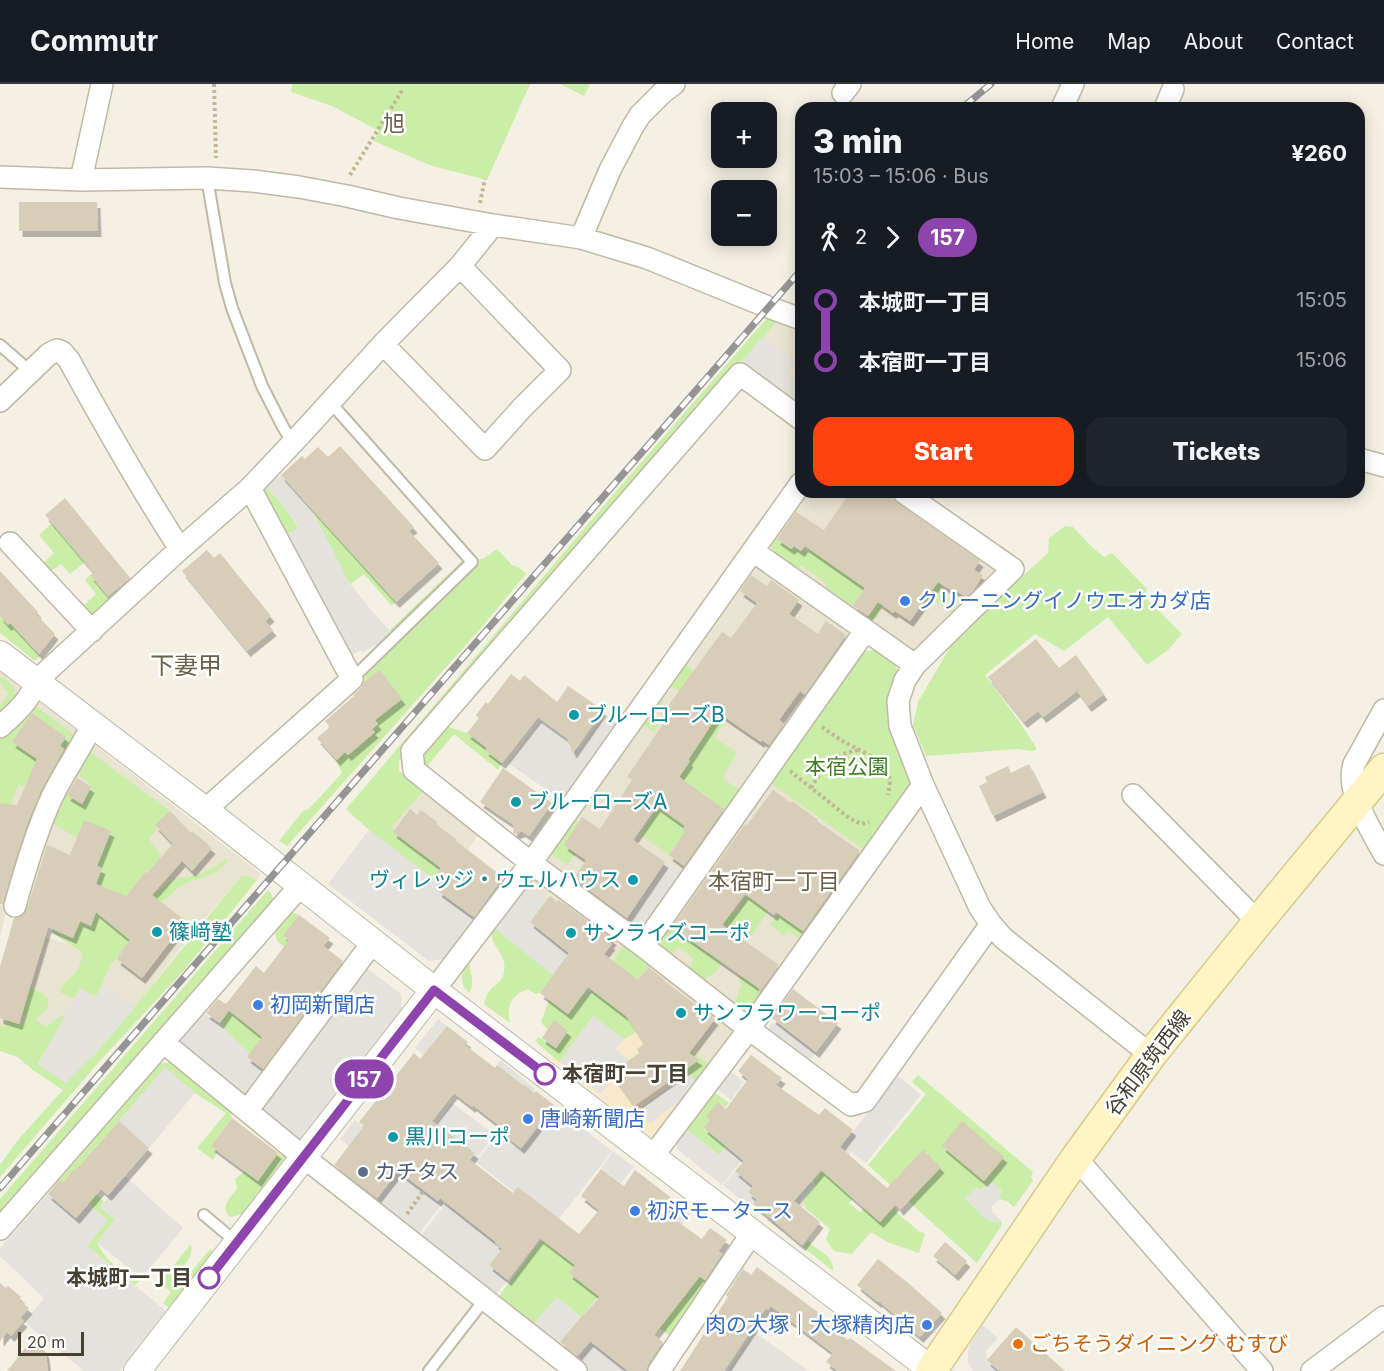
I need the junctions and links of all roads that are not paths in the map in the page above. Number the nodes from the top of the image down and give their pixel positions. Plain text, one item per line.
1 (102, 84) edge
2 (674, 84) edge
3 (1073, 84) edge
4 (1065, 102) edge
5 (0, 177) edge
6 (212, 179) junction
7 (81, 180) junction
8 (493, 225) junction
9 (581, 238) junction
10 (460, 266) junction
11 (795, 317) edge
12 (383, 344) junction
13 (0, 345) edge
14 (31, 372) junction
15 (0, 401) edge
16 (330, 402) junction
17 (795, 415) edge
18 (293, 443) junction
19 (1365, 461) edge
20 (1384, 466) edge
21 (250, 488) junction
22 (795, 492) edge
23 (912, 498) edge
24 (10, 543) dead end
25 (180, 549) junction
26 (753, 551) junction
27 (92, 631) junction
28 (865, 631) junction
29 (0, 654) edge
30 (915, 665) junction
31 (352, 679) junction
32 (37, 682) junction
33 (1384, 710) edge
34 (92, 724) junction
35 (0, 727) edge
36 (1384, 769) edge
37 (923, 785) junction
38 (1133, 795) dead end
39 (1358, 801) junction
40 (205, 810) junction
41 (1384, 854) edge
42 (531, 863) junction
43 (300, 886) junction
44 (15, 906) dead end
45 (1258, 922) junction
46 (991, 924) junction
47 (373, 942) junction
48 (643, 946) junction
49 (434, 990) junction
50 (749, 1029) junction
51 (163, 1042) junction
52 (1151, 1055) junction
53 (247, 1111) junction
54 (652, 1156) junction
55 (303, 1157) junction
56 (1076, 1158) junction
57 (204, 1215) dead end
58 (0, 1229) edge
59 (752, 1233) junction
60 (238, 1241) junction
61 (484, 1299) junction
62 (1384, 1317) edge
63 (137, 1371) edge
64 (429, 1371) edge
65 (576, 1371) edge
66 (659, 1371) edge
67 (932, 1371) edge
68 (1262, 1371) edge
69 (1312, 1371) edge

1 - 7 street
2 - 9 street
3 - 4 street
5 - 7 street
6 - 7 street
6 - 8 street
6 - 18 lane
8 - 9 street
8 - 10 street
9 - 11 street
10 - 12 street
10 - 12 street
12 - 16 street
13 - 14 lane
14 - 15 street
14 - 25 street
16 - 18 street
16 - 31 lane
17 - 42 street
18 - 21 street
19 - 20 street
21 - 25 street
21 - 31 street
22 - 26 street
23 - 30 street
24 - 27 street
25 - 27 street
26 - 28 street
26 - 42 street
27 - 32 street
28 - 30 street
28 - 48 street
29 - 32 street
30 - 37 street
31 - 40 street
32 - 34 street
32 - 35 street
33 - 39 street
34 - 40 street
34 - 44 street
36 - 39 main road, 谷和原筑西線
37 - 46 street
37 - 50 street
38 - 45 street
39 - 41 street
39 - 45 main road, 谷和原筑西線
40 - 43 street
42 - 48 street
42 - 49 street
43 - 47 street
43 - 51 street
45 - 52 main road, 谷和原筑西線
46 - 50 street
46 - 52 street
47 - 49 street
47 - 53 street
48 - 50 street
49 - 54 street
49 - 55 street
50 - 54 street
51 - 53 street
51 - 58 street
52 - 56 main road, 谷和原筑西線
53 - 55 street
54 - 59 street
55 - 60 street
55 - 61 street
56 - 67 main road, 谷和原筑西線
56 - 68 street
57 - 60 lane
59 - 66 street
59 - 67 street
60 - 63 street
61 - 64 lane
61 - 65 street
62 - 69 street

